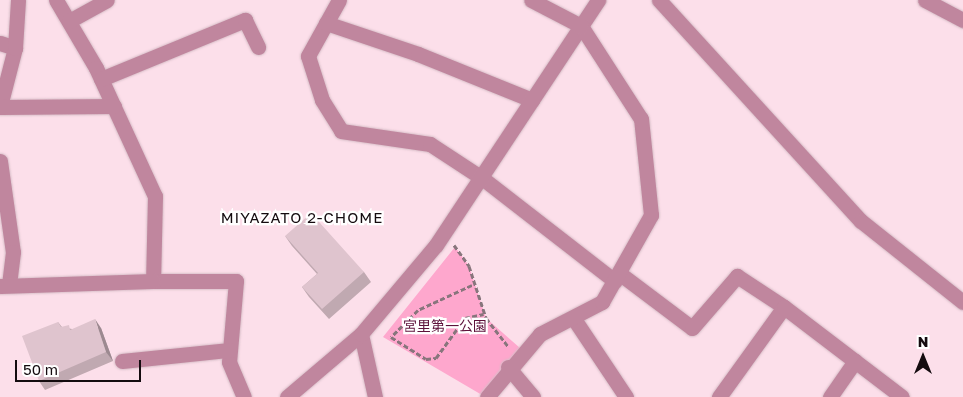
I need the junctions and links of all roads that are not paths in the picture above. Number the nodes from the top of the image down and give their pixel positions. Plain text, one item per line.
1 (18, 0) edge
2 (56, 0) edge
3 (107, 0) edge
4 (339, 0) edge
5 (531, 0) edge
6 (598, 0) edge
7 (659, 0) edge
8 (925, 0) edge
9 (963, 20) edge
10 (69, 21) junction
11 (326, 23) junction
12 (581, 26) junction
13 (0, 43) edge
14 (258, 47) dead end
15 (15, 48) junction
16 (101, 79) junction
17 (532, 100) junction
18 (0, 106) edge
19 (114, 106) junction
20 (0, 161) edge
21 (482, 178) junction
22 (617, 277) junction
23 (153, 281) junction
24 (4, 284) edge
25 (963, 302) edge
26 (784, 307) junction
27 (574, 319) junction
28 (361, 334) junction
29 (229, 350) junction
30 (122, 361) dead end
31 (854, 361) junction
32 (508, 367) junction
33 (243, 394) edge
34 (287, 397) edge
35 (375, 397) edge
36 (487, 397) edge
37 (533, 397) edge
38 (626, 397) edge
39 (719, 397) edge
40 (830, 397) edge
41 (902, 397) edge

1 - 15 street
2 - 10 street
3 - 10 street
4 - 11 street
5 - 12 street
6 - 12 street
7 - 25 street
8 - 9 street
10 - 16 street
11 - 17 street
11 - 21 street
12 - 17 street
12 - 22 street
13 - 15 street
14 - 16 street
15 - 18 street
16 - 19 street
17 - 21 street
18 - 19 street
19 - 23 street
20 - 24 street
21 - 22 street
21 - 28 street
22 - 26 street
22 - 27 street
23 - 24 street
23 - 29 street
26 - 31 street
26 - 39 street
27 - 32 street
27 - 38 street
28 - 34 street
28 - 35 street
29 - 30 street
29 - 33 street
31 - 40 street
31 - 41 street
32 - 36 street
32 - 37 street

